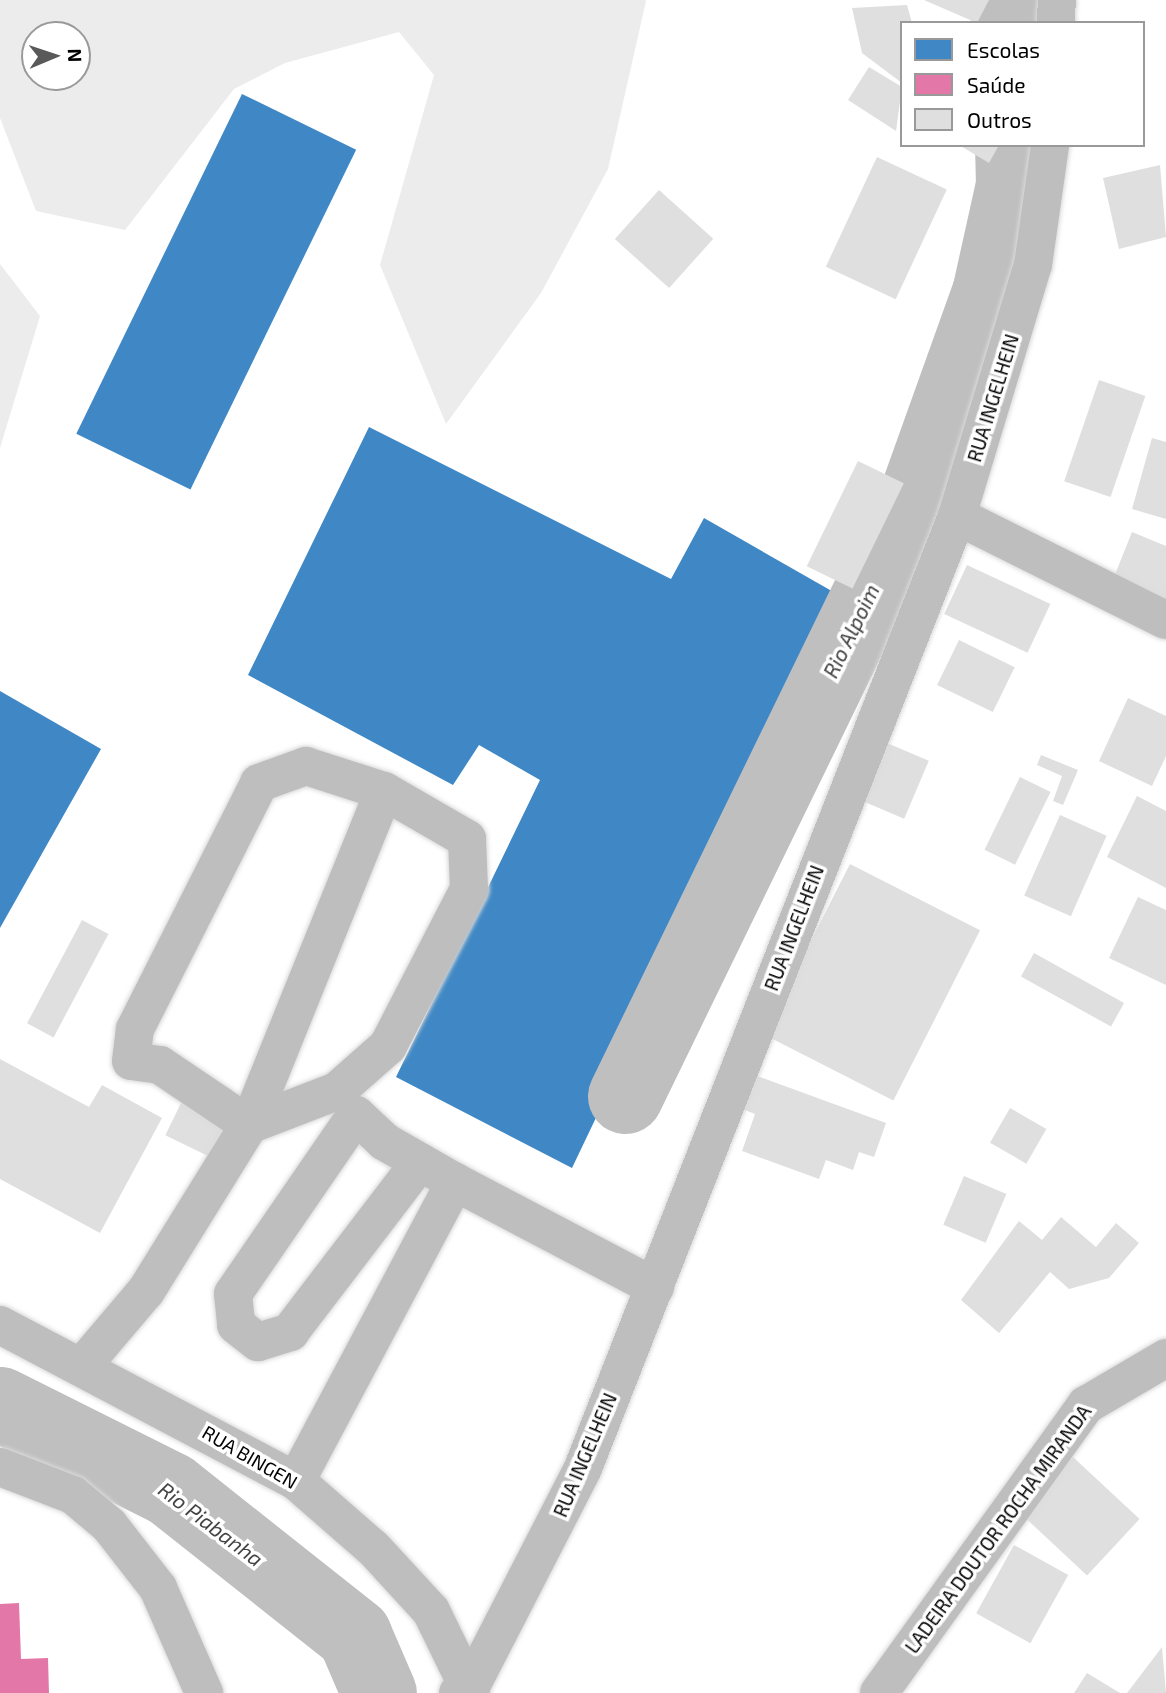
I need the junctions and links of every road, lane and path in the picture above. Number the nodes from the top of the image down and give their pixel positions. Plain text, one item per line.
1 (1057, 0) edge
2 (1056, 21) edge
3 (1050, 147) edge
4 (957, 516) junction
5 (1166, 620) edge
6 (384, 791) junction
7 (347, 1103) junction
8 (249, 1125) junction
9 (421, 1162) junction
10 (455, 1182) junction
11 (655, 1287) junction
12 (0, 1325) edge
13 (1166, 1358) edge
14 (84, 1364) junction
15 (0, 1467) edge
16 (296, 1481) junction
17 (466, 1691) edge
18 (204, 1693) edge
19 (879, 1693) edge

1 - 2 street
3 - 4 street, RUA INGELHEIN
4 - 5 street
4 - 11 street, RUA INGELHEIN
6 - 7 street
6 - 8 street
6 - 8 street
7 - 8 street
7 - 9 street
7 - 9 street
8 - 14 street
9 - 10 street
10 - 11 street
10 - 16 street
11 - 17 street, RUA INGELHEIN
12 - 14 street, RUA BINGEN
13 - 19 street, LADEIRA DOUTOR ROCHA MIRANDA
14 - 16 street, RUA BINGEN
15 - 18 street
16 - 17 street, RUA BINGEN

